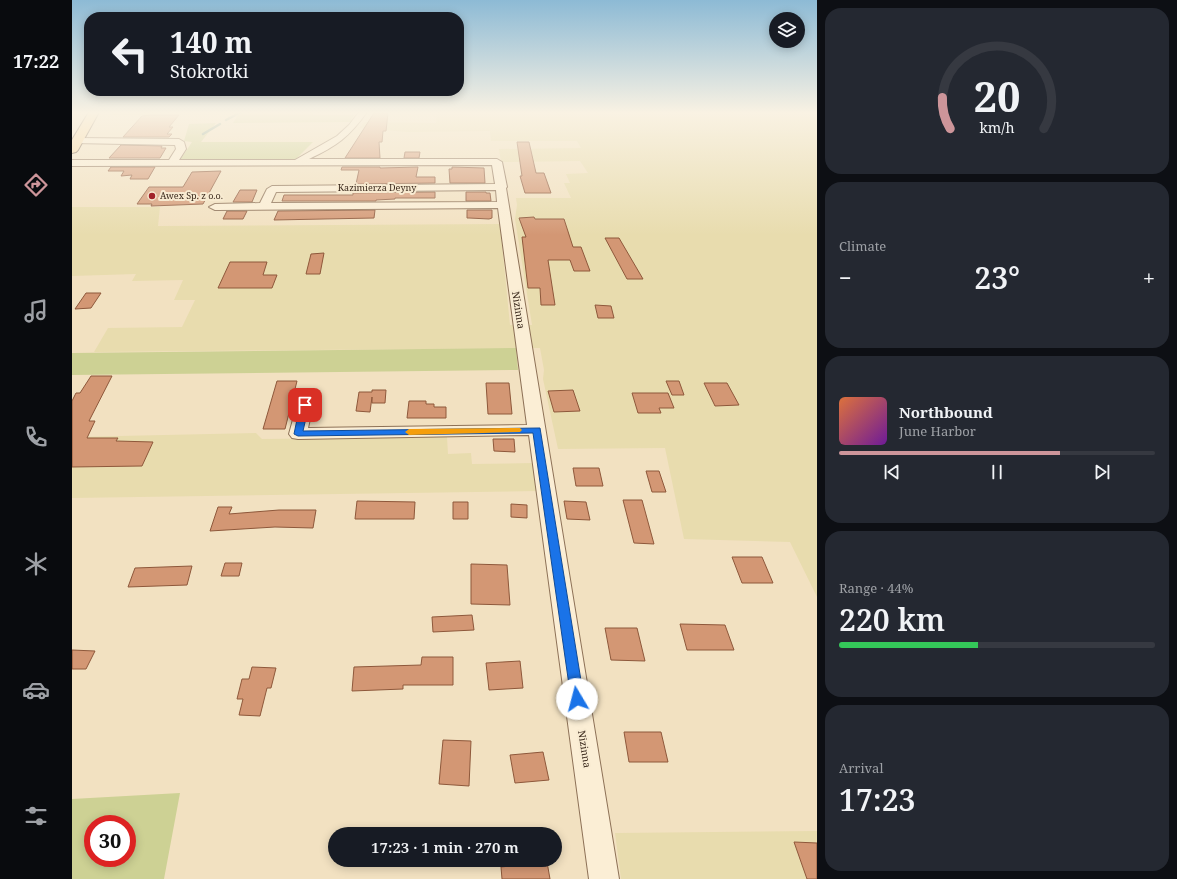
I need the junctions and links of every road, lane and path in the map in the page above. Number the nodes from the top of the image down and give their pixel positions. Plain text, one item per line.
1 (178, 153) edge
2 (313, 153) edge
3 (296, 162) junction
4 (72, 163) edge
5 (172, 163) junction
6 (502, 187) junction
7 (503, 205) junction
8 (264, 206) junction
9 (215, 207) dead end
10 (305, 405) dead end
11 (537, 430) junction
12 (604, 879) edge

1 - 5 street
2 - 3 street
3 - 5 street, Nizinna
3 - 6 street, Nizinna
4 - 5 street, Nizinna
6 - 7 street, Nizinna
6 - 8 street, Kazimierza Deyny
7 - 8 street, Kazimierza Deyny
7 - 11 street, Nizinna
8 - 9 street, Kazimierza Deyny
10 - 11 street
11 - 12 street, Nizinna

